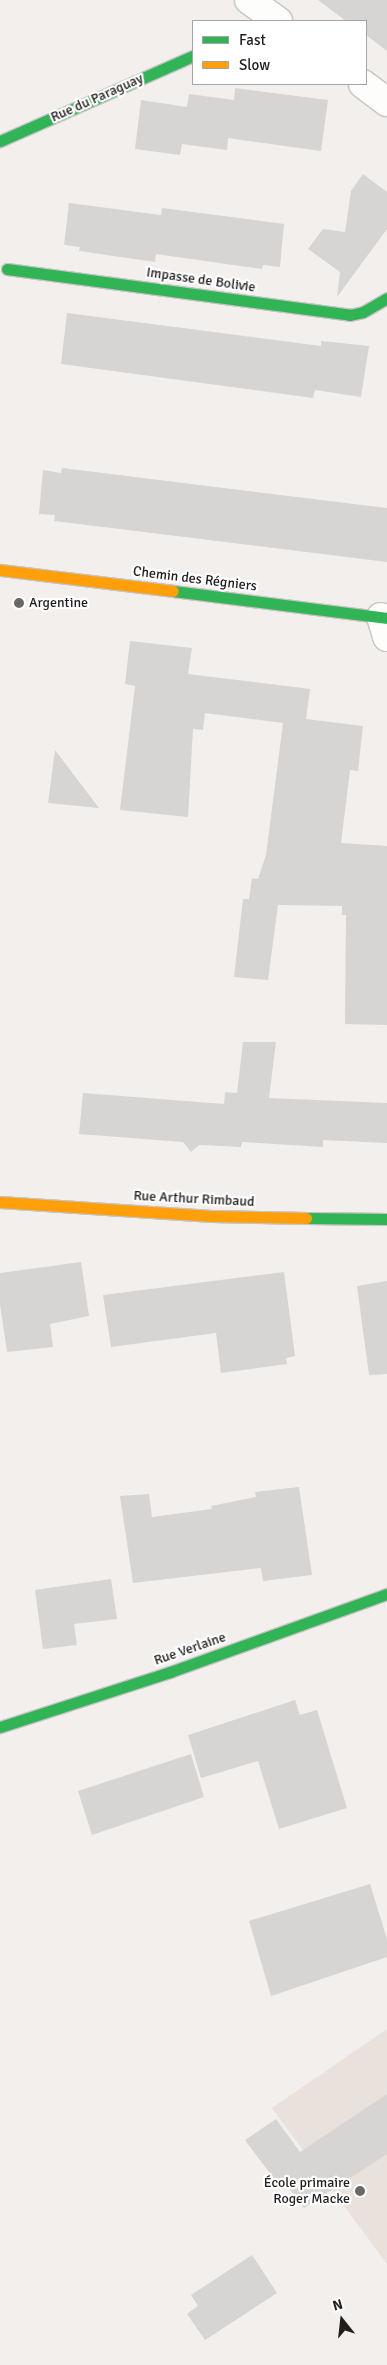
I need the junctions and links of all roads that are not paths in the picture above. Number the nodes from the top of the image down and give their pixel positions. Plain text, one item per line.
1 (249, 0) edge
2 (275, 20) edge
3 (192, 56) edge
4 (364, 85) edge
5 (387, 102) edge
6 (0, 141) edge
7 (7, 270) dead end
8 (387, 298) edge
9 (0, 570) edge
10 (385, 624) edge
11 (0, 1202) edge
12 (387, 1219) edge
13 (387, 1594) edge
14 (0, 1727) edge

1 - 2 street
3 - 6 street, Rue du Paraguay
4 - 5 street
7 - 8 street, Impasse de Bolivie
9 - 10 street, Chemin des Régniers
11 - 12 street, Rue Arthur Rimbaud
13 - 14 street, Rue Verlaine

